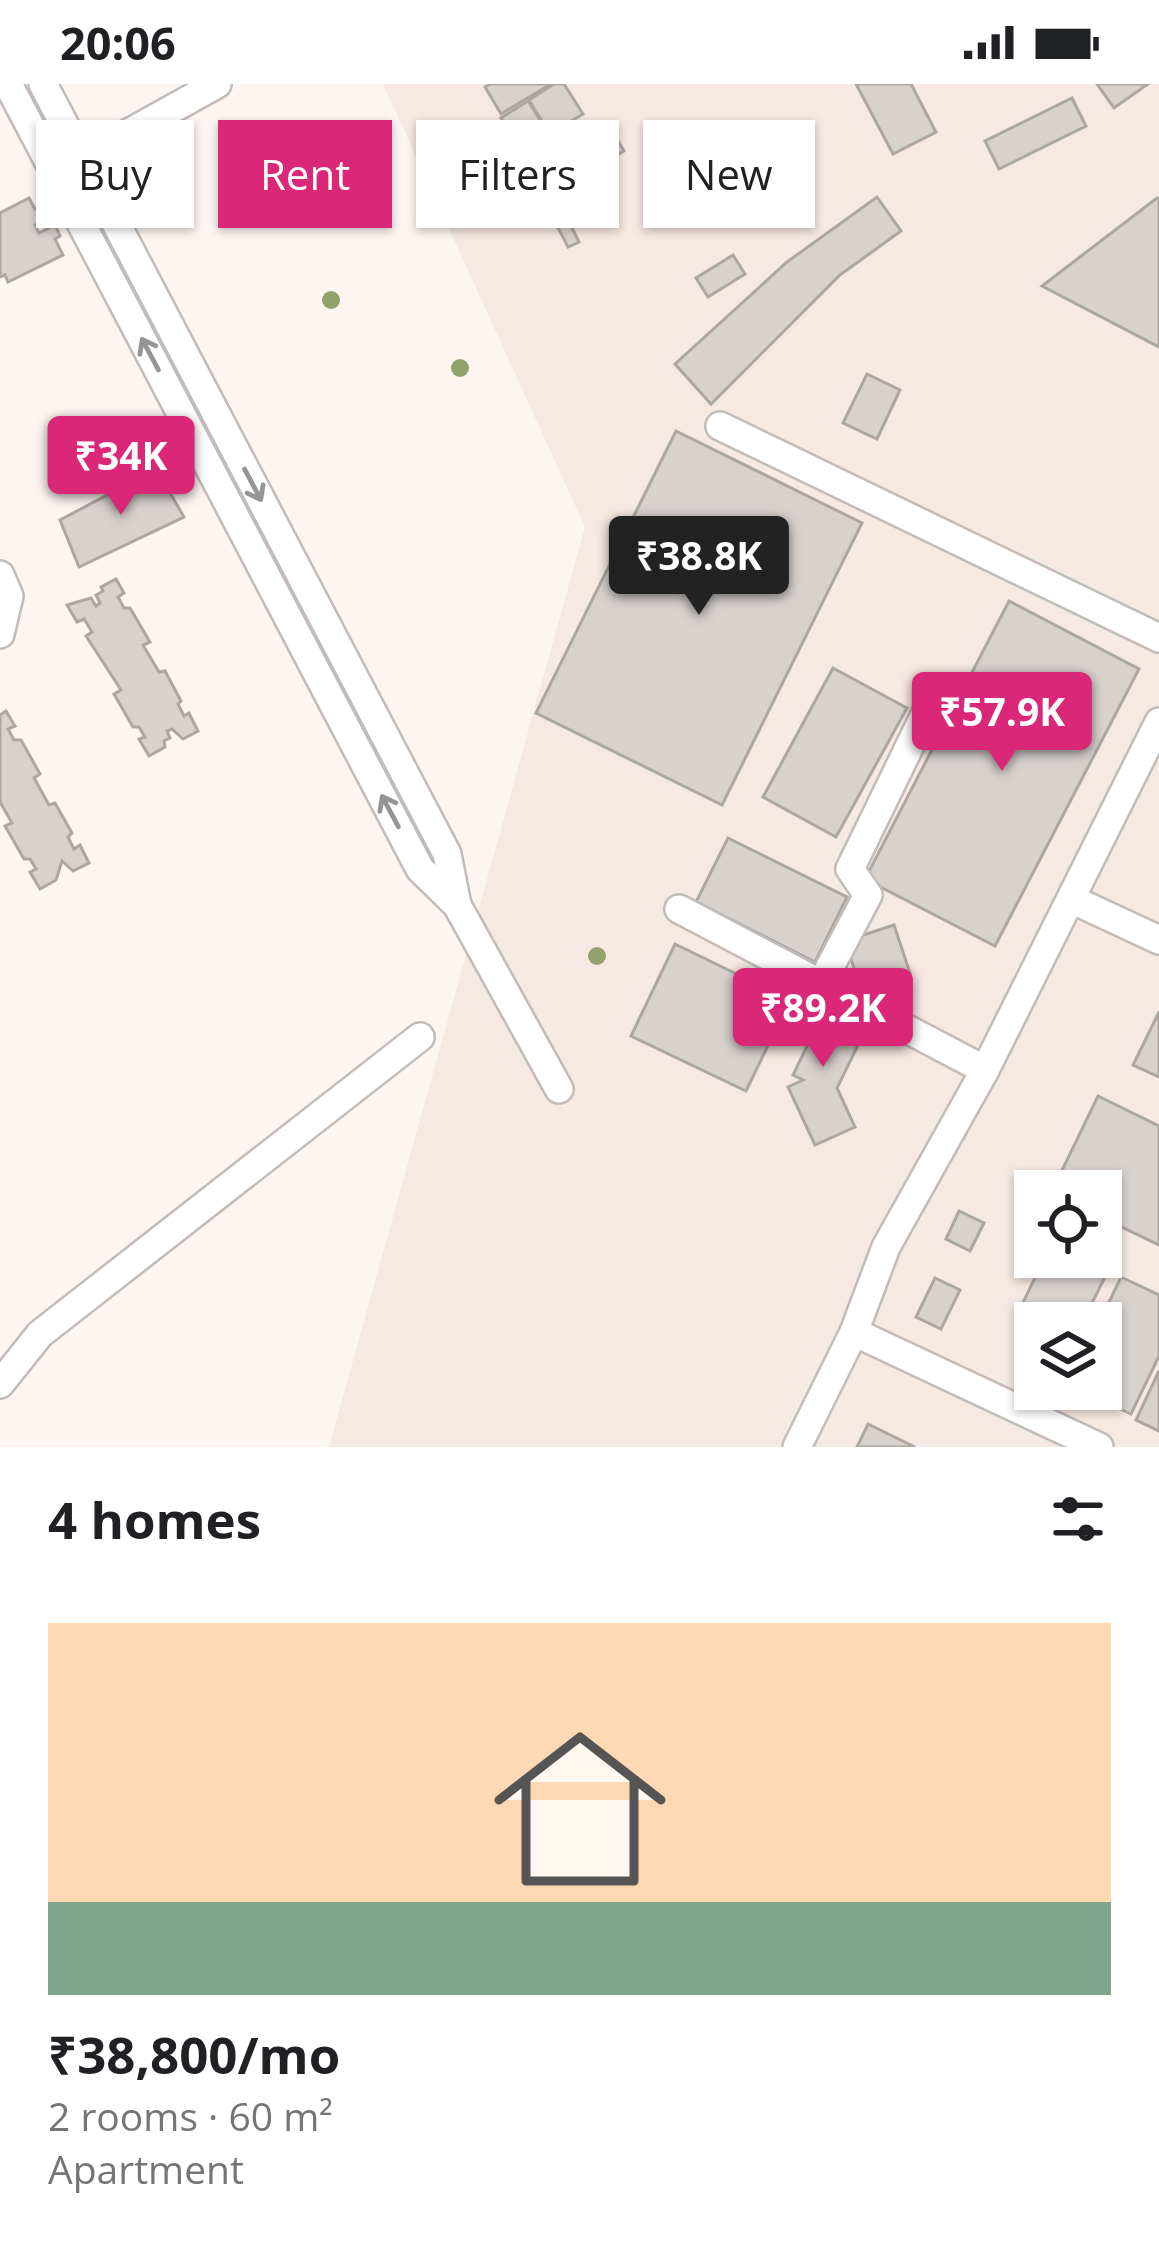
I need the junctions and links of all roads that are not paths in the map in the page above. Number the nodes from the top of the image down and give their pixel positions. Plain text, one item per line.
1 (8, 84) edge
2 (43, 84) edge
3 (217, 84) edge
4 (62, 120) edge
5 (152, 120) edge
6 (118, 228) edge
7 (720, 426) dead end
8 (0, 574) edge
9 (0, 634) edge
10 (1159, 638) edge
11 (934, 694) dead end
12 (1159, 722) edge
13 (1071, 899) junction
14 (457, 905) junction
15 (680, 909) dead end
16 (1159, 940) edge
17 (821, 984) junction
18 (420, 1036) dead end
19 (985, 1070) junction
20 (559, 1089) dead end
21 (854, 1332) junction
22 (0, 1384) edge
23 (797, 1447) edge
24 (1100, 1447) edge

14 -> 1 street
2 - 4 street
3 - 5 street
6 -> 14 street
7 - 10 street
8 - 9 street
11 - 17 street
12 - 13 street
13 - 16 street
13 - 19 street
14 - 20 street
15 - 17 street
17 - 19 street
18 - 22 street
19 - 21 street
21 - 23 street
21 - 24 street

